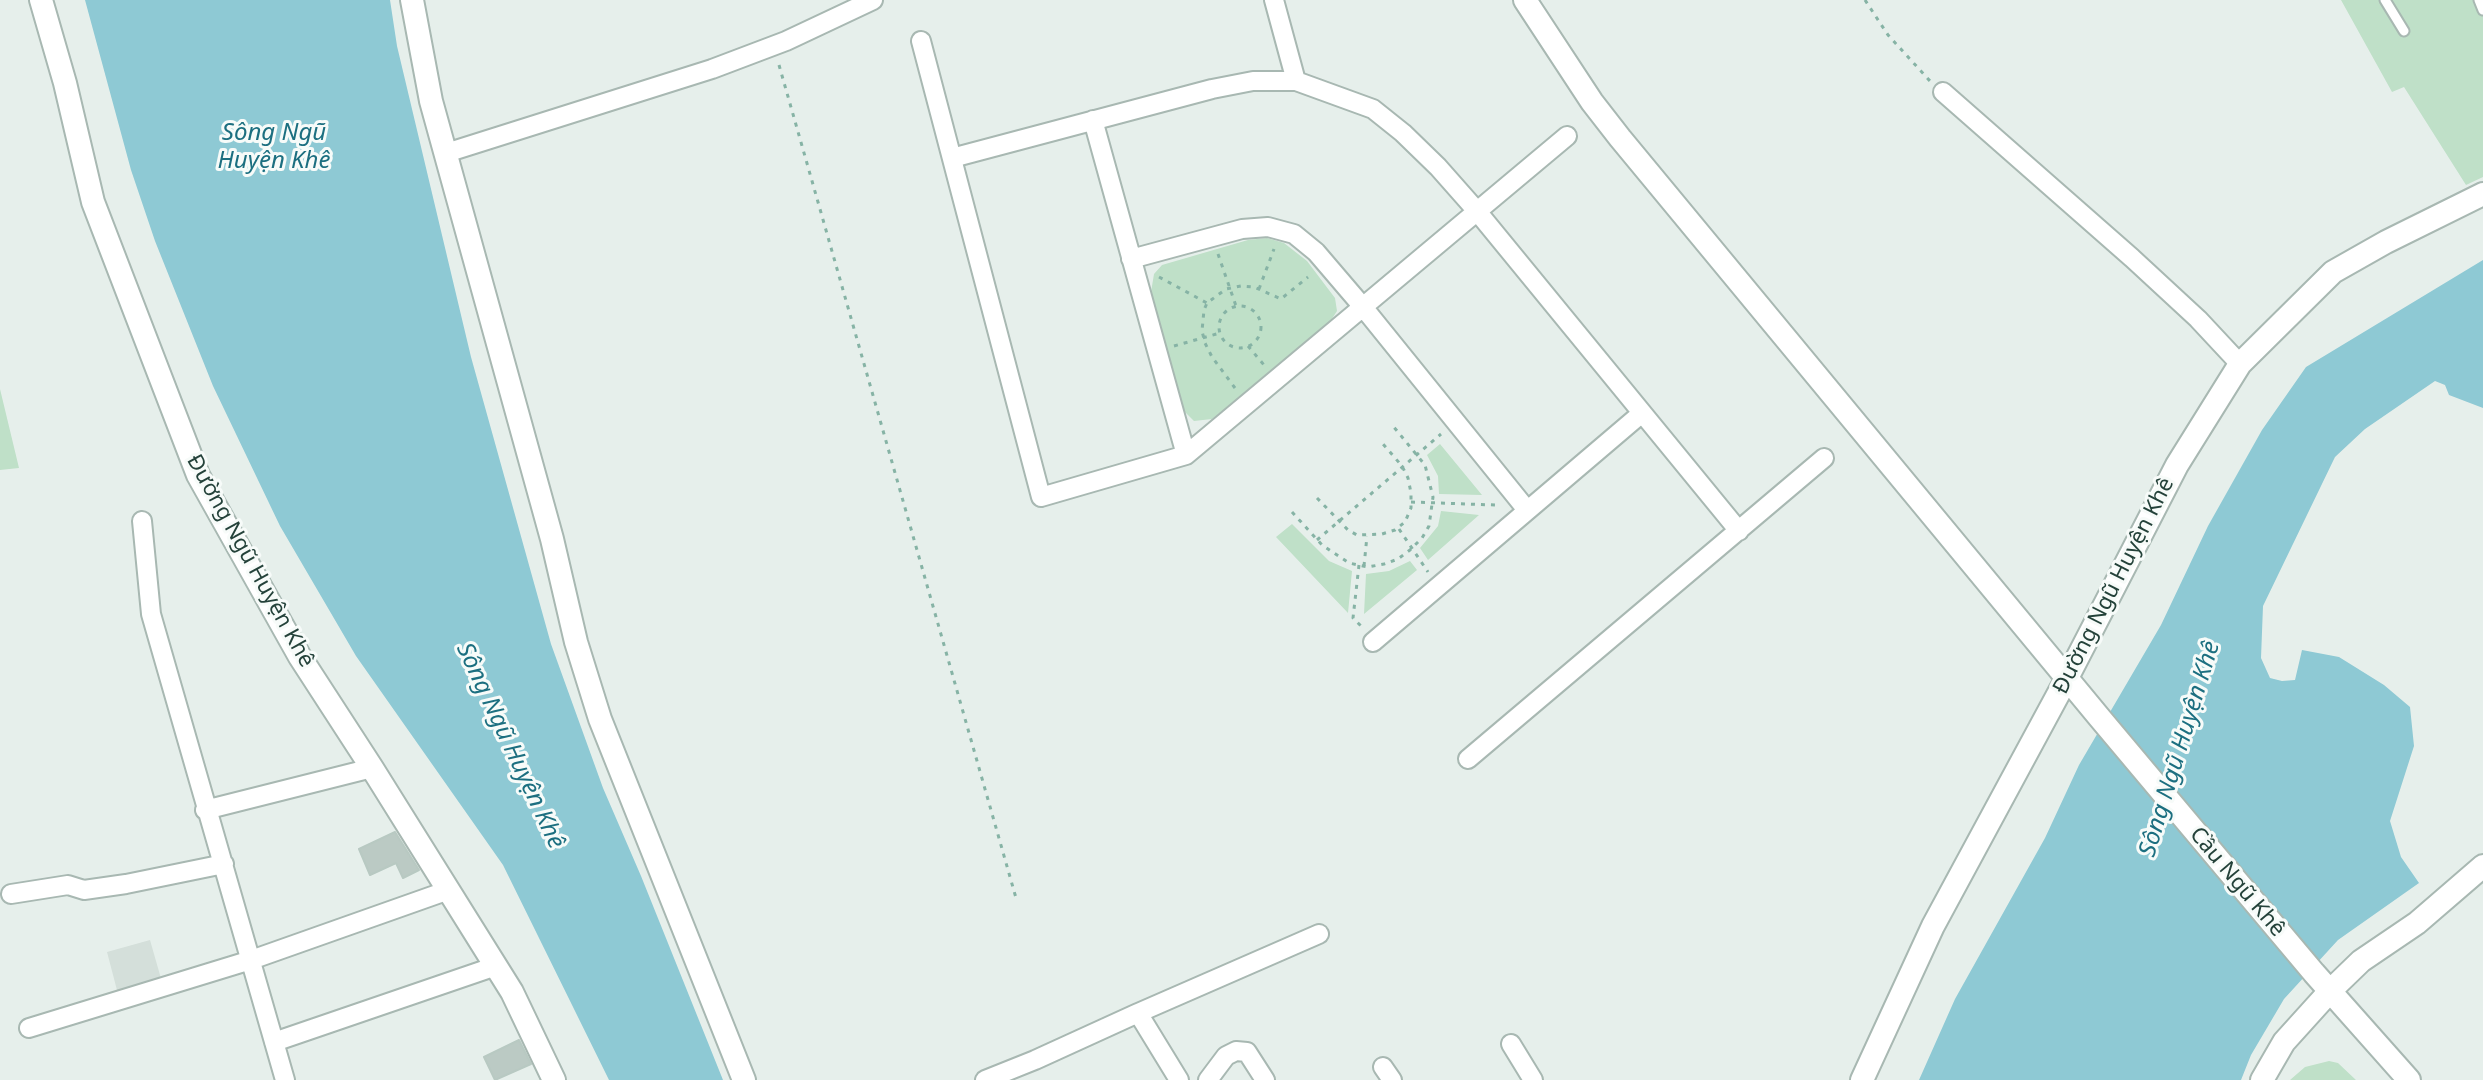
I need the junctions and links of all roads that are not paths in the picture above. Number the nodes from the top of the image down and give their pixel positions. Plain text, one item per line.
1 (41, 0) edge
2 (412, 0) edge
3 (873, 0) edge
4 (1274, 0) edge
5 (1525, 0) edge
6 (2385, 0) edge
7 (2479, 0) edge
8 (2483, 10) edge
9 (2404, 31) dead end
10 (921, 41) dead end
11 (1296, 81) junction
12 (1943, 92) road end
13 (1093, 120) junction
14 (1567, 136) dead end
15 (446, 153) junction
16 (952, 158) junction
17 (2483, 194) edge
18 (1476, 210) junction
19 (1131, 259) junction
20 (1363, 307) junction
21 (2240, 364) junction
22 (1642, 413) junction
23 (1186, 455) junction
24 (1824, 458) dead end
25 (1527, 510) junction
26 (142, 521) dead end
27 (1739, 531) junction
28 (1368, 635) road end
29 (2067, 678) junction
30 (1468, 759) dead end
31 (372, 768) junction
32 (205, 810) junction
33 (224, 864) junction
34 (2483, 866) edge
35 (449, 890) junction
36 (11, 894) dead end
37 (1319, 934) dead end
38 (251, 960) junction
39 (496, 966) junction
40 (2331, 990) junction
41 (1138, 1013) junction
42 (29, 1028) dead end
43 (274, 1042) junction
44 (1511, 1044) dead end
45 (285, 1080) edge
46 (554, 1080) edge
47 (744, 1080) edge
48 (985, 1080) edge
49 (1179, 1080) edge
50 (1208, 1080) edge
51 (1265, 1080) edge
52 (1533, 1080) edge
53 (1862, 1080) edge
54 (2262, 1080) edge
55 (2409, 1080) edge

1 - 31 street, Đường Ngũ Huyện Khê
2 - 15 street
3 - 15 street
4 - 11 street
5 - 29 street, Cầu Ngũ Khê
6 - 9 lane
7 - 8 lane
10 - 16 street
11 - 13 street
11 - 18 street
12 - 21 street
13 - 16 street
13 - 19 street
14 - 18 street
15 - 47 street
16 - 23 street
17 - 21 street, Đường Ngũ Huyện Khê
18 - 20 street
18 - 22 street
19 - 20 street
19 - 23 street
20 - 23 street
20 - 25 street
21 - 29 street, Đường Ngũ Huyện Khê
22 - 25 street
22 - 27 street
24 - 27 street
25 - 28 street
26 - 32 street
27 - 30 street
29 - 40 street, Cầu Ngũ Khê
29 - 53 street, Đường Ngũ Huyện Khê
31 - 32 street
31 - 35 street, Đường Ngũ Huyện Khê
32 - 33 street
33 - 36 street
33 - 38 street
34 - 40 street
35 - 38 street
35 - 39 street, Đường Ngũ Huyện Khê
37 - 41 street
38 - 42 street
38 - 43 street
39 - 43 street
39 - 46 street, Đường Ngũ Huyện Khê
40 - 54 street
40 - 55 street, Cầu Ngũ Khê
41 - 48 street
41 - 49 street
43 - 45 street
44 - 52 street
50 - 51 street

